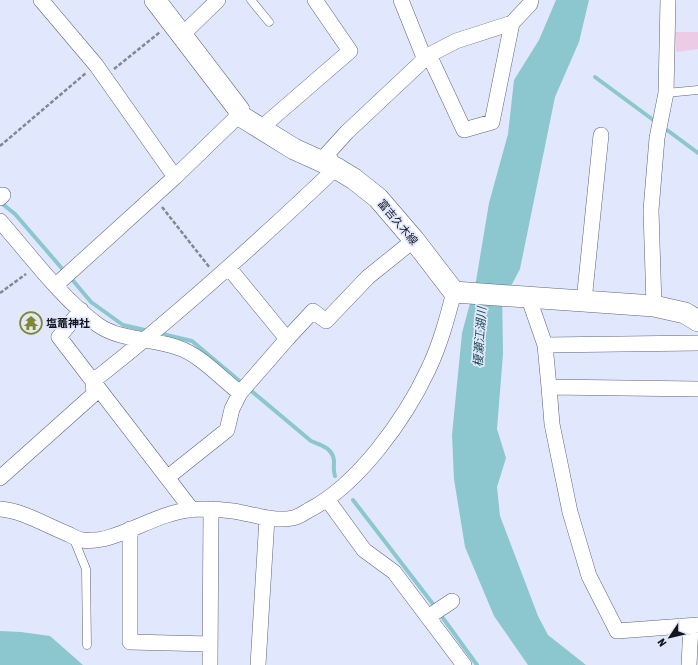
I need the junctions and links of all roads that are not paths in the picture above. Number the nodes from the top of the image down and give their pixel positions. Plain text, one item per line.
1 (40, 0) edge
2 (155, 0) edge
3 (218, 0) edge
4 (251, 0) edge
5 (315, 0) edge
6 (401, 0) edge
7 (531, 0) edge
8 (668, 0) edge
9 (269, 22) dead end
10 (512, 23) junction
11 (177, 29) junction
12 (427, 57) junction
13 (698, 90) edge
14 (666, 92) junction
15 (239, 115) junction
16 (261, 128) junction
17 (601, 135) dead end
18 (336, 168) junction
19 (175, 177) junction
20 (0, 221) edge
21 (414, 240) junction
22 (229, 268) junction
23 (57, 284) junction
24 (460, 293) junction
25 (530, 299) junction
26 (584, 301) junction
27 (654, 306) junction
28 (81, 310) junction
29 (698, 321) edge
30 (152, 334) junction
31 (287, 339) junction
32 (698, 343) edge
33 (545, 345) junction
34 (93, 381) junction
35 (244, 387) junction
36 (549, 387) junction
37 (698, 389) edge
38 (168, 477) junction
39 (0, 478) edge
40 (327, 499) junction
41 (0, 509) edge
42 (211, 509) junction
43 (192, 510) junction
44 (267, 518) junction
45 (130, 528) junction
46 (72, 536) junction
47 (449, 603) dead end
48 (430, 616) junction
49 (694, 625) edge
50 (210, 644) junction
51 (87, 646) dead end
52 (210, 665) edge
53 (258, 665) edge
54 (464, 665) edge
55 (689, 665) edge

1 - 19 street
2 - 11 main road
3 - 11 street
4 - 9 lane
5 - 16 street
6 - 12 street
7 - 10 street
8 - 14 street
10 - 12 street
10 - 12 street
11 - 15 main road
12 - 18 street
13 - 14 lane
14 - 27 street
15 - 16 main road, 富吉久木線
15 - 19 street
16 - 18 main road, 富吉久木線
17 - 26 street
18 - 21 main road, 富吉久木線
18 - 22 street
19 - 23 street
20 - 23 street
21 - 24 main road, 富吉久木線
21 - 31 street
22 - 30 street
22 - 31 street
23 - 28 street
24 - 25 main road
24 - 40 street
25 - 26 main road
25 - 33 street
26 - 27 main road
27 - 29 main road
28 - 30 street
28 - 34 street
30 - 34 street
30 - 35 street
31 - 35 street
32 - 33 street
33 - 36 street
34 - 38 street
34 - 39 street
35 - 38 street
36 - 37 street
36 - 49 street
38 - 43 street
40 - 44 street
40 - 48 street
41 - 46 street
42 - 43 street
42 - 44 street
42 - 50 street
43 - 45 street
44 - 53 street
45 - 46 street
45 - 50 street
46 - 51 lane
47 - 48 street
48 - 54 street
49 - 55 street
50 - 52 street

